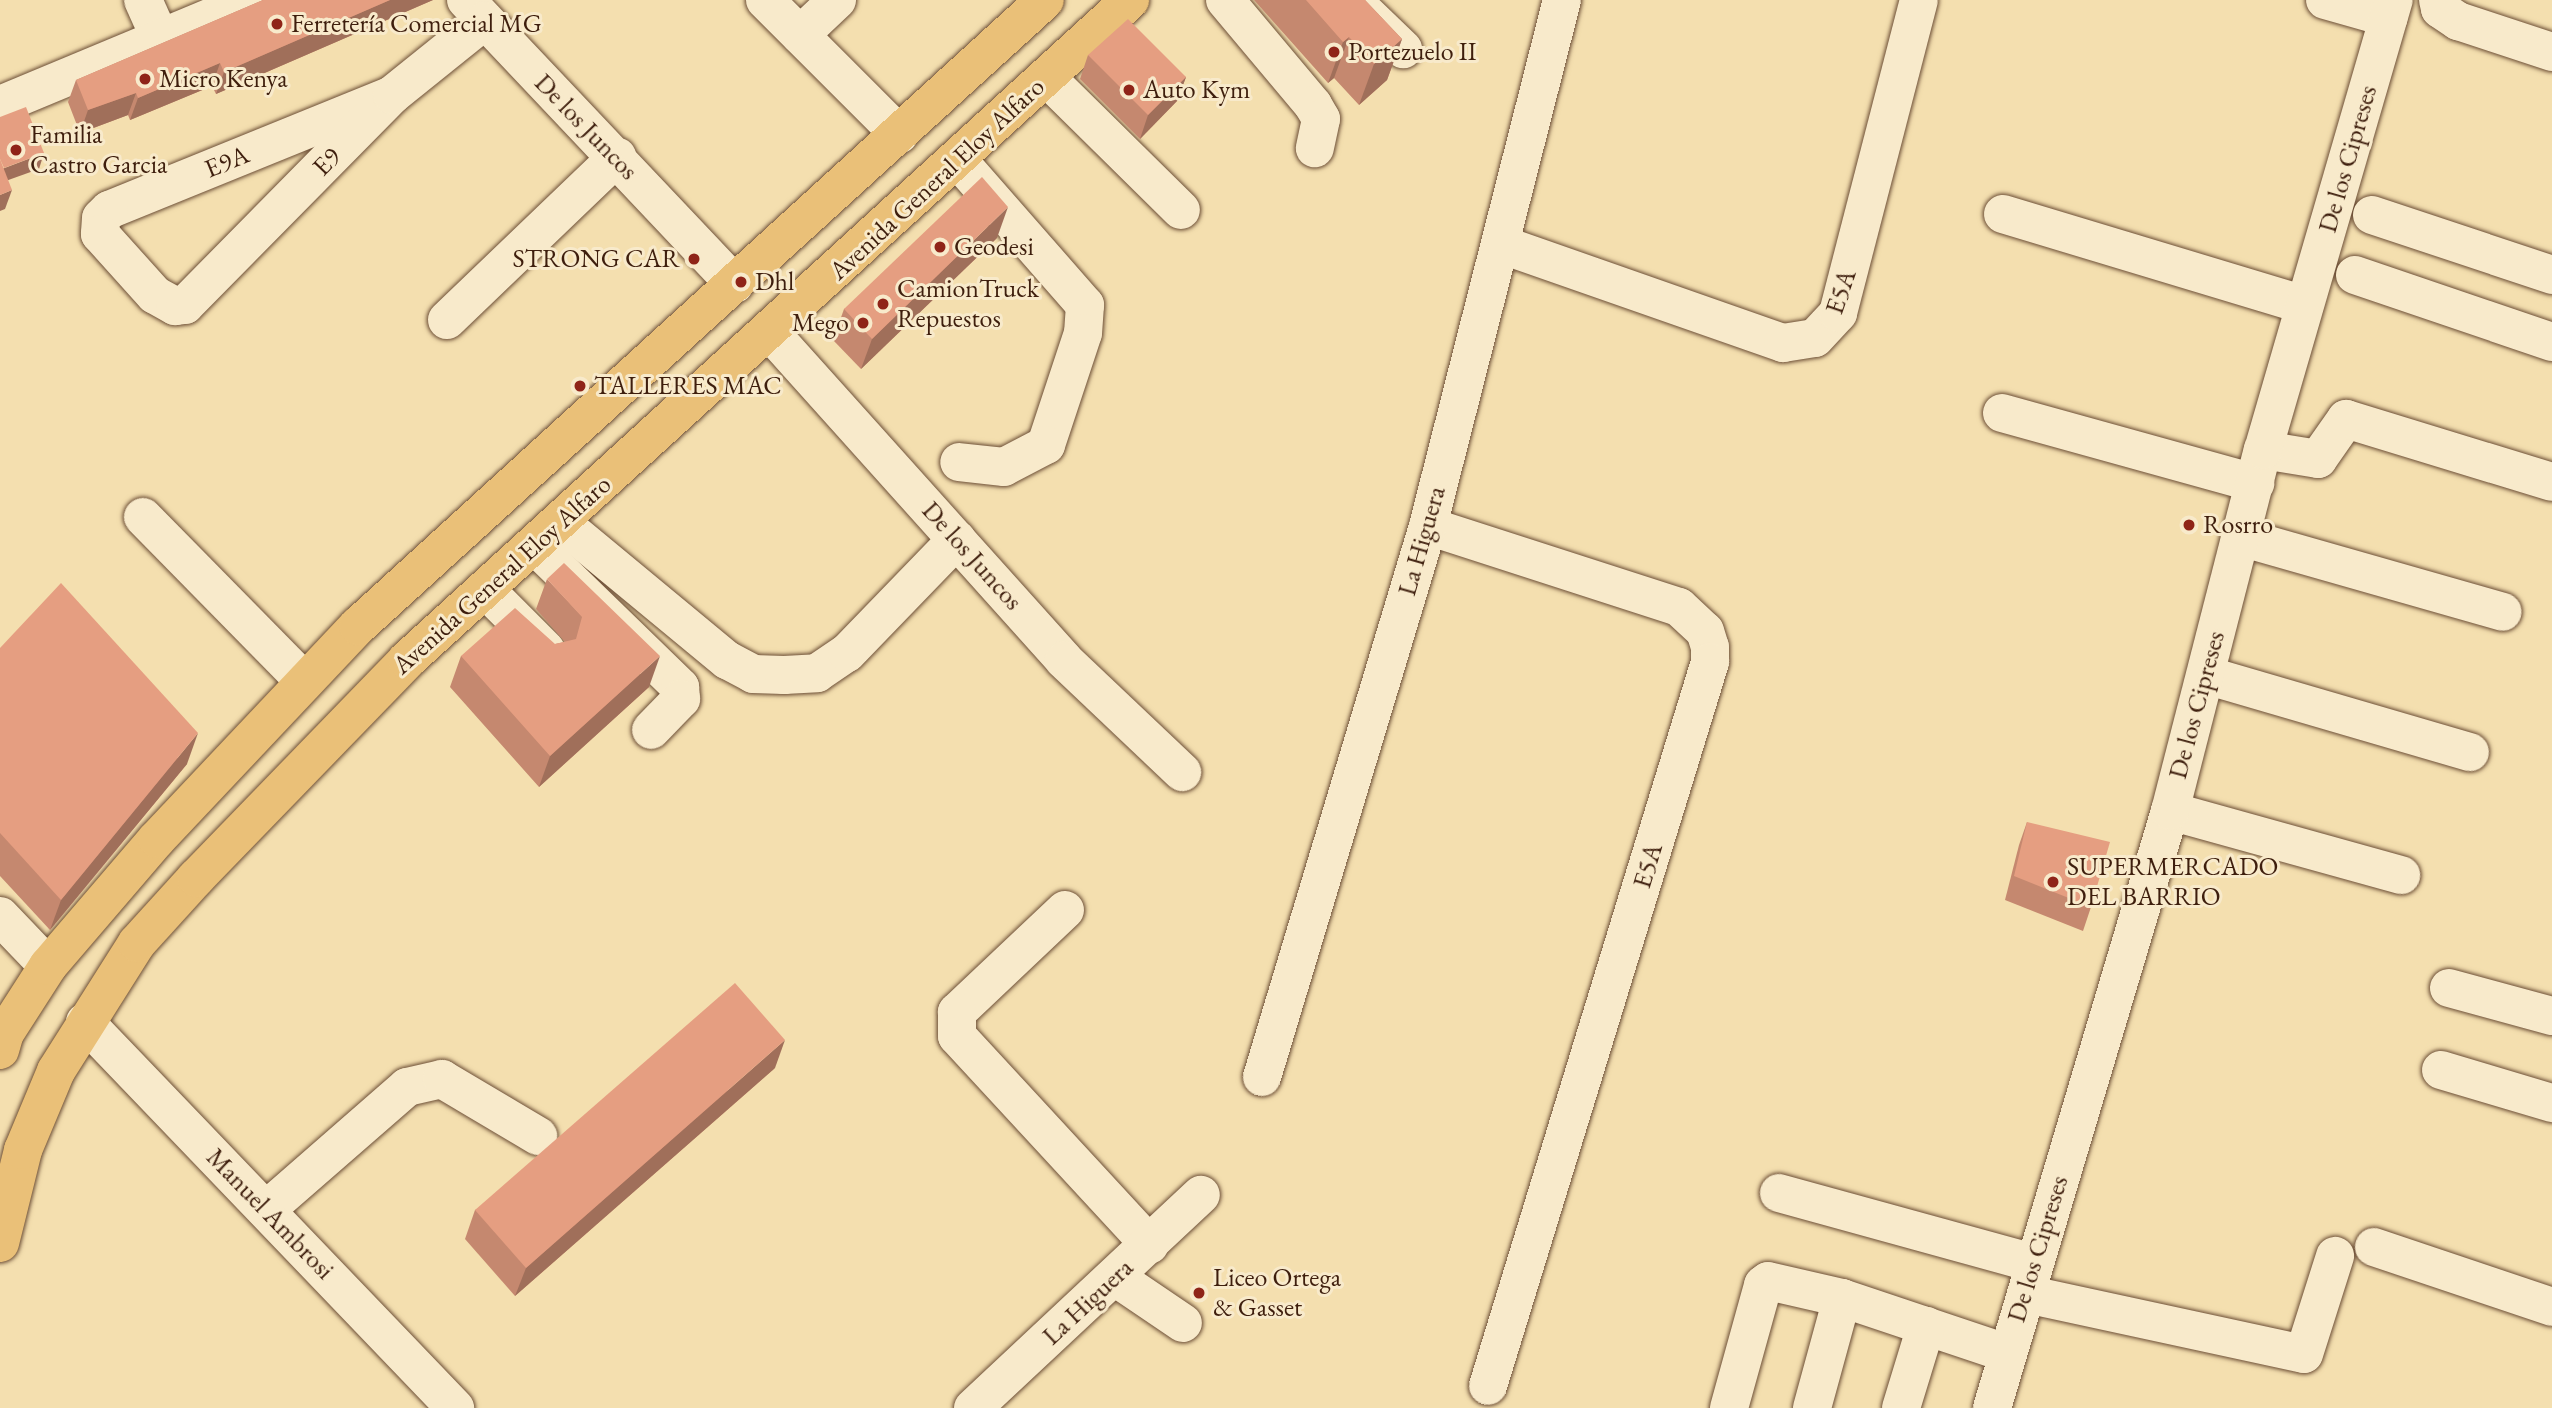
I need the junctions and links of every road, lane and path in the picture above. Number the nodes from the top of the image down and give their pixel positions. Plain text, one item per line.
1 (144, 0) edge
2 (252, 0) edge
3 (765, 0) edge
4 (837, 0) edge
5 (1045, 0) edge
6 (1130, 0) edge
7 (1225, 0) edge
8 (1352, 0) edge
9 (1562, 0) edge
10 (1919, 0) edge
11 (2325, 0) edge
12 (2438, 0) edge
13 (2392, 9) edge
14 (475, 10) edge
15 (800, 35) junction
16 (160, 38) junction
17 (1403, 49) dead end
18 (2552, 52) edge
19 (1047, 78) junction
20 (392, 95) junction
21 (0, 105) edge
22 (898, 134) junction
23 (1315, 148) dead end
24 (617, 157) junction
25 (958, 160) junction
26 (1181, 210) dead end
27 (2003, 214) dead end
28 (2372, 215) dead end
29 (1500, 244) junction
30 (2355, 275) dead end
31 (2552, 275) edge
32 (736, 284) junction
33 (2305, 305) junction
34 (175, 306) joint
35 (447, 320) dead end
36 (770, 332) junction
37 (2552, 342) edge
38 (2002, 413) dead end
39 (959, 462) dead end
40 (2259, 466) junction
41 (2552, 482) edge
42 (143, 517) dead end
43 (1428, 526) junction
44 (547, 533) junction
45 (2240, 537) junction
46 (957, 539) junction
47 (485, 589) junction
48 (2503, 612) dead end
49 (550, 654) edge
50 (2206, 675) junction
51 (304, 681) junction
52 (651, 730) dead end
53 (2470, 752) dead end
54 (1182, 772) dead end
55 (2170, 811) junction
56 (2401, 875) dead end
57 (1065, 910) dead end
58 (0, 916) edge
59 (48, 966) junction
60 (2449, 988) dead end
61 (2552, 1016) edge
62 (85, 1022) junction
63 (2, 1039) edge
64 (2441, 1070) dead end
65 (1262, 1077) dead end
66 (2552, 1103) edge
67 (538, 1136) dead end
68 (1779, 1193) dead end
69 (1201, 1195) dead end
70 (267, 1210) junction
71 (0, 1243) edge
72 (1150, 1245) junction
73 (2374, 1247) dead end
74 (2335, 1256) dead end
75 (1115, 1277) junction
76 (2030, 1278) junction
77 (1842, 1298) junction
78 (2552, 1307) edge
79 (1183, 1323) dead end
80 (1926, 1325) junction
81 (2006, 1353) junction
82 (1488, 1386) dead end
83 (978, 1407) edge
84 (455, 1408) edge
85 (1729, 1408) edge
86 (1812, 1408) edge
87 (1901, 1408) edge
88 (1992, 1408) edge

1 - 16 street
2 - 16 street
3 - 15 street
4 - 15 street
5 - 22 main road
6 - 19 main road, Avenida General Eloy Alfaro
7 - 23 street
8 - 17 street
9 - 29 street, La Higuera
10 - 29 street, E5A
11 - 13 street
12 - 18 street
13 - 33 street, De los Cipreses
14 - 20 street, E9
14 - 24 street, De los Juncos
15 - 22 street
16 - 21 street
19 - 25 main road, Avenida General Eloy Alfaro
19 - 26 street
20 - 34 street, E9
20 - 34 street, E9A
22 - 32 main road
24 - 32 street, De los Juncos
24 - 35 street
25 - 36 main road, Avenida General Eloy Alfaro
25 - 39 street
27 - 33 street
28 - 31 street
29 - 43 street, La Higuera
30 - 37 street
32 - 51 main road
33 - 40 street, De los Cipreses
36 - 44 main road, Avenida General Eloy Alfaro
36 - 46 street, De los Juncos
38 - 40 street
40 - 41 street
40 - 45 street, De los Cipreses
42 - 51 street
43 - 65 street, La Higuera
43 - 82 street, E5A
44 - 46 street
44 - 47 main road, Avenida General Eloy Alfaro
44 - 52 street
45 - 48 street
45 - 50 street, De los Cipreses
46 - 54 street, De los Juncos
47 - 49 street
47 - 62 main road, Avenida General Eloy Alfaro
50 - 53 street
50 - 55 street, De los Cipreses
51 - 59 main road
55 - 56 street
55 - 76 street, De los Cipreses
57 - 72 street
58 - 59 street
59 - 63 main road
60 - 61 street
62 - 70 street, Manuel Ambrosi
62 - 71 main road, Avenida General Eloy Alfaro
64 - 66 street
67 - 70 street
68 - 76 street
69 - 72 street, La Higuera
70 - 84 street, Manuel Ambrosi
72 - 75 street, La Higuera
73 - 78 street
74 - 76 street
75 - 79 street
75 - 83 street, La Higuera
76 - 81 street, De los Cipreses
77 - 80 street
77 - 85 street
77 - 86 street
80 - 81 street
80 - 87 street
81 - 88 street, De los Cipreses

